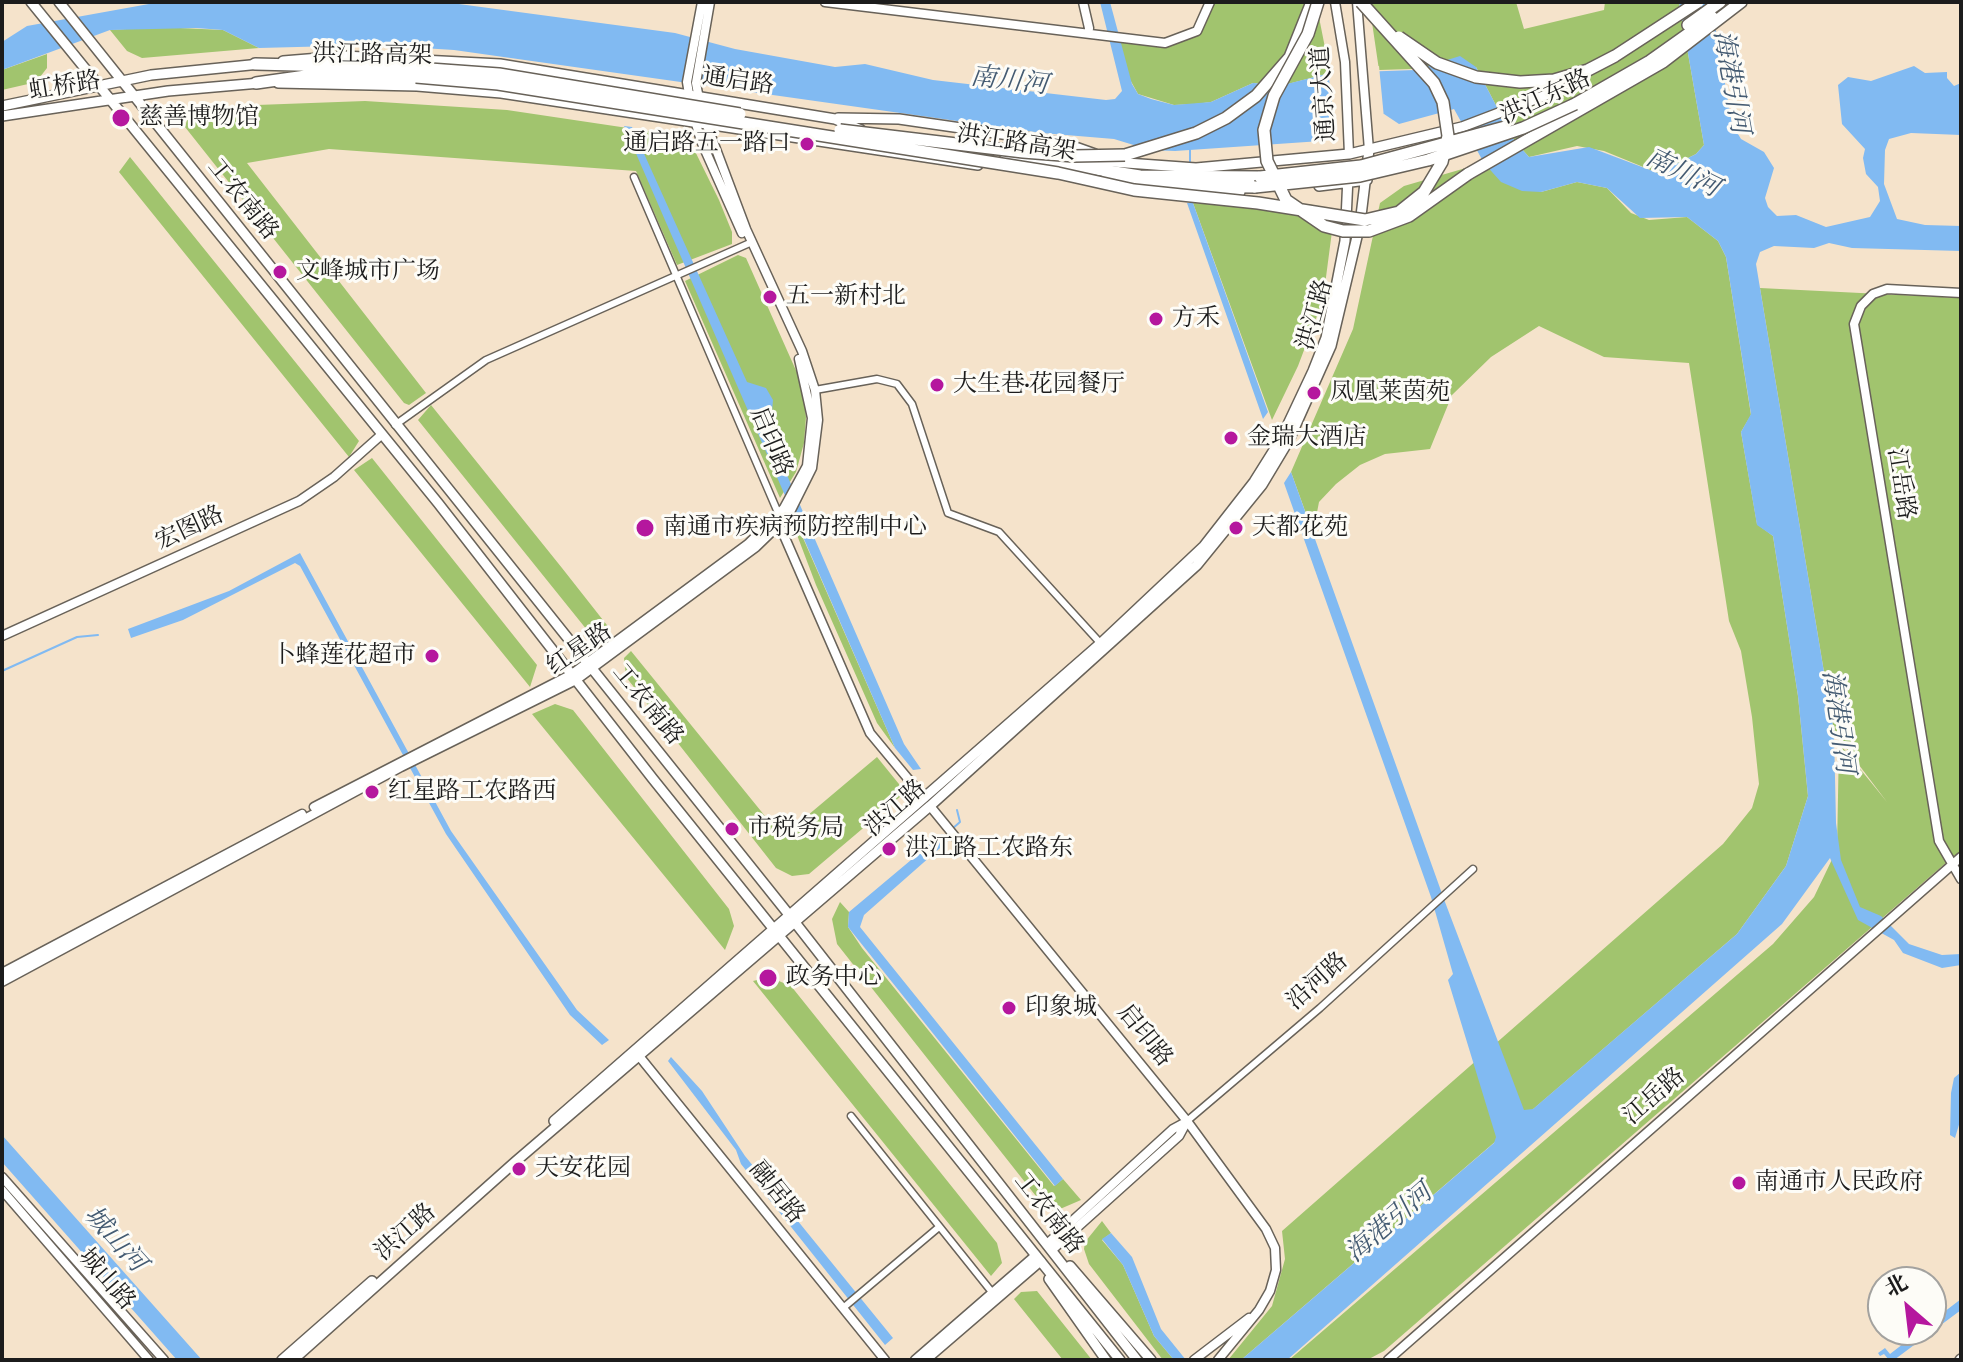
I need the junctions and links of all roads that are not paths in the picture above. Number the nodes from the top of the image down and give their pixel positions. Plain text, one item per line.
1 (31, 2) edge
2 (702, 2) edge
3 (710, 2) edge
4 (825, 2) edge
5 (1083, 2) edge
6 (1210, 2) edge
7 (1312, 2) edge
8 (1318, 2) edge
9 (1335, 2) edge
10 (1359, 2) edge
11 (1368, 2) edge
12 (1695, 2) edge
13 (1720, 2) edge
14 (1731, 2) edge
15 (1739, 2) edge
16 (61, 4) edge
17 (1089, 28) dead end
18 (700, 34) junction
19 (255, 64) junction
20 (416, 73) junction
21 (119, 80) junction
22 (256, 83) junction
23 (97, 85) junction
24 (133, 96) junction
25 (694, 96) junction
26 (110, 100) junction
27 (2, 106) edge
28 (2, 116) edge
29 (835, 119) junction
30 (701, 124) junction
31 (883, 137) junction
32 (1369, 150) junction
33 (1349, 154) junction
34 (1133, 165) junction
35 (1058, 173) junction
36 (634, 177) dead end
37 (1368, 180) junction
38 (1348, 183) junction
39 (750, 244) junction
40 (680, 274) junction
41 (1961, 293) edge
42 (815, 390) junction
43 (395, 425) junction
44 (380, 436) junction
45 (800, 491) junction
46 (784, 513) junction
47 (779, 526) junction
48 (2, 636) edge
49 (1103, 646) junction
50 (590, 665) junction
51 (574, 677) junction
52 (399, 764) junction
53 (927, 802) junction
54 (1961, 857) edge
55 (1951, 866) junction
56 (1473, 869) dead end
57 (1961, 879) edge
58 (792, 919) junction
59 (777, 932) junction
60 (2, 973) edge
61 (2, 982) edge
62 (638, 1054) junction
63 (851, 1116) dead end
64 (1187, 1121) junction
65 (2, 1177) edge
66 (2, 1190) edge
67 (939, 1227) junction
68 (1050, 1247) junction
69 (1038, 1258) junction
70 (995, 1296) junction
71 (846, 1305) junction
72 (1259, 1310) junction
73 (149, 1360) edge
74 (164, 1360) edge
75 (282, 1360) edge
76 (293, 1360) edge
77 (885, 1360) edge
78 (915, 1360) edge
79 (926, 1360) edge
80 (1106, 1360) edge
81 (1120, 1360) edge
82 (1137, 1360) edge
83 (1151, 1360) edge
84 (1194, 1360) edge
85 (1218, 1360) edge
86 (1389, 1360) edge

1 - 23 main road, 工农南路
2 - 18 street
3 - 18 street
4 - 6 street
5 - 17 street
7 - 31 highway, bridge
8 - 15 highway, bridge
9 - 33 street, 通京大道
10 - 32 street, 通京大道
10 - 35 highway, bridge
11 - 12 highway, bridge
12 - 32 main road, 洪江东路, bridge
13 - 31 highway, 洪江路高架, bridge
14 - 35 highway, 洪江路高架, bridge
15 - 37 main road, 洪江东路, bridge
16 - 21 main road, 工农南路
18 - 25 street, 红星路
19 - 20 highway, 洪江路高架
19 - 21 main road, 通启路
19 - 25 main road, 通启路
20 - 22 highway, 洪江路高架
20 - 31 highway, 洪江路高架, bridge
20 - 35 highway, 洪江路高架, bridge
21 - 23 main road, 虹桥路
21 - 24 main road, 工农南路
22 - 24 main road, 通启路
22 - 30 main road, 通启路
23 - 26 main road, 工农南路
23 - 27 main road, 虹桥路
24 - 26 main road, 虹桥路
24 - 43 main road, 工农南路
25 - 29 main road, 通启路
25 - 30 street, 红星路
26 - 28 main road, 虹桥路
26 - 44 main road, 工农南路
29 - 34 main road, 通启路
29 - 34 main road
30 - 38 main road, 通启路
30 - 39 street, 红星路
32 - 33 main road, 洪江东路
32 - 37 main road, 通京大道
33 - 34 main road, 通启路
33 - 38 main road, 通京大道
36 - 40 street, 启印路
37 - 38 main road, 洪江东路
37 - 49 main road, 洪江路
38 - 49 main road, 洪江路
39 - 40 street
39 - 42 street, 红星路
39 - 45 street, 红星路
40 - 43 street
40 - 46 street, 启印路
41 - 55 street, 江岳路
42 - 45 street, 红星路
42 - 49 street
43 - 50 main road, 工农南路
44 - 48 street, 宏图路
44 - 51 main road, 工农南路
45 - 46 street, 红星路
46 - 47 street, 启印路
46 - 50 street, 红星路
47 - 50 street, 红星路
47 - 53 street, 启印路
49 - 53 main road, 洪江路
50 - 51 street, 红星路
50 - 58 main road, 工农南路
51 - 52 street, 红星路
51 - 59 main road, 工农南路
52 - 60 street, 红星路
52 - 61 street, 红星路
53 - 58 main road, 洪江路
53 - 64 street, 启印路
54 - 55 street
55 - 57 street, 江岳路
55 - 86 street, 江岳路
56 - 64 street, 沿河路
58 - 59 main road, 洪江路
58 - 68 main road, 工农南路
59 - 62 main road, 洪江路
59 - 69 main road, 工农南路
62 - 71 street, 融居路
62 - 75 main road, 洪江路
62 - 76 main road, 洪江路
63 - 67 street
64 - 68 street, 沿河路
64 - 72 street, 启印路
65 - 74 street, 城山路
66 - 73 street, 城山路
67 - 70 street
67 - 71 street
68 - 82 main road, 工农南路
68 - 83 main road
69 - 70 street
69 - 80 main road
69 - 81 main road, 工农南路
70 - 78 street
70 - 79 street
71 - 77 street, 融居路
72 - 84 street
72 - 85 street

